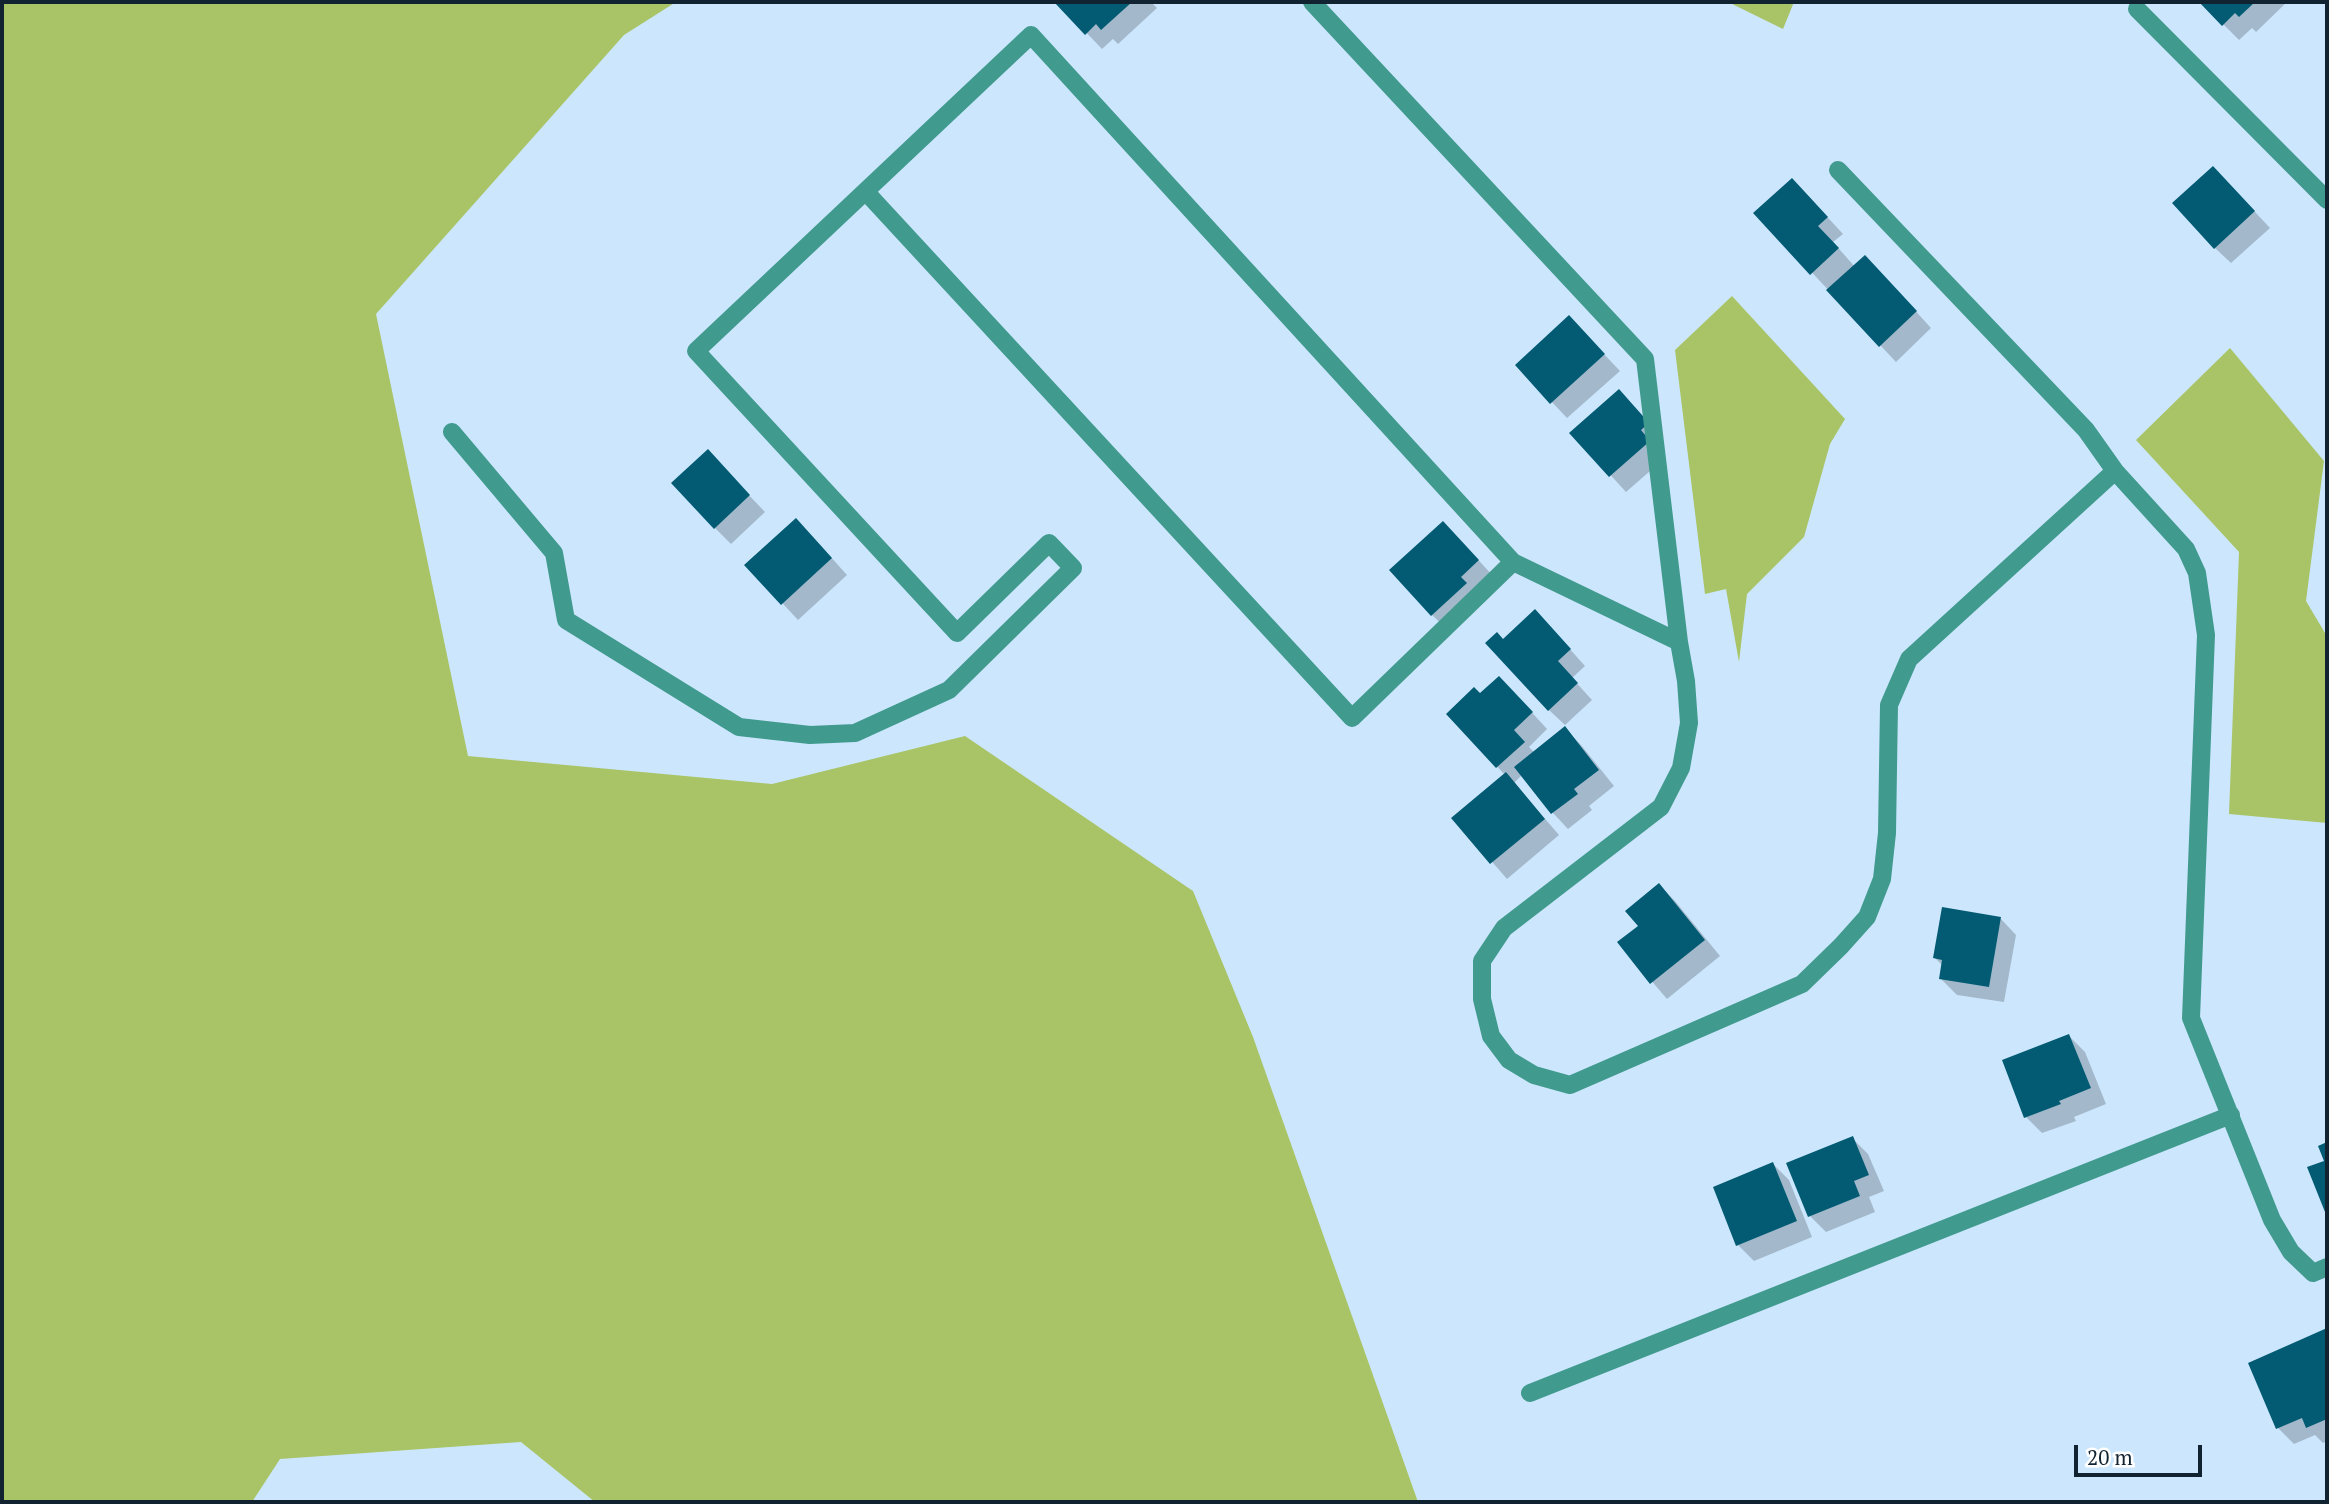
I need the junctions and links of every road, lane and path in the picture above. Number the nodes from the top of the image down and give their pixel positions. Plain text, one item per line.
1 (1312, 2) edge
2 (2137, 9) dead end
3 (1838, 170) dead end
4 (866, 192) junction
5 (2327, 200) edge
6 (452, 432) dead end
7 (2115, 471) junction
8 (1513, 562) junction
9 (1679, 642) junction
10 (2231, 1115) junction
11 (2327, 1267) edge
12 (1530, 1393) dead end

1 - 9 street
2 - 5 street
3 - 7 street
4 - 6 street
4 - 8 street
4 - 8 street
7 - 9 street
7 - 10 street
8 - 9 street
10 - 11 street
10 - 12 street

